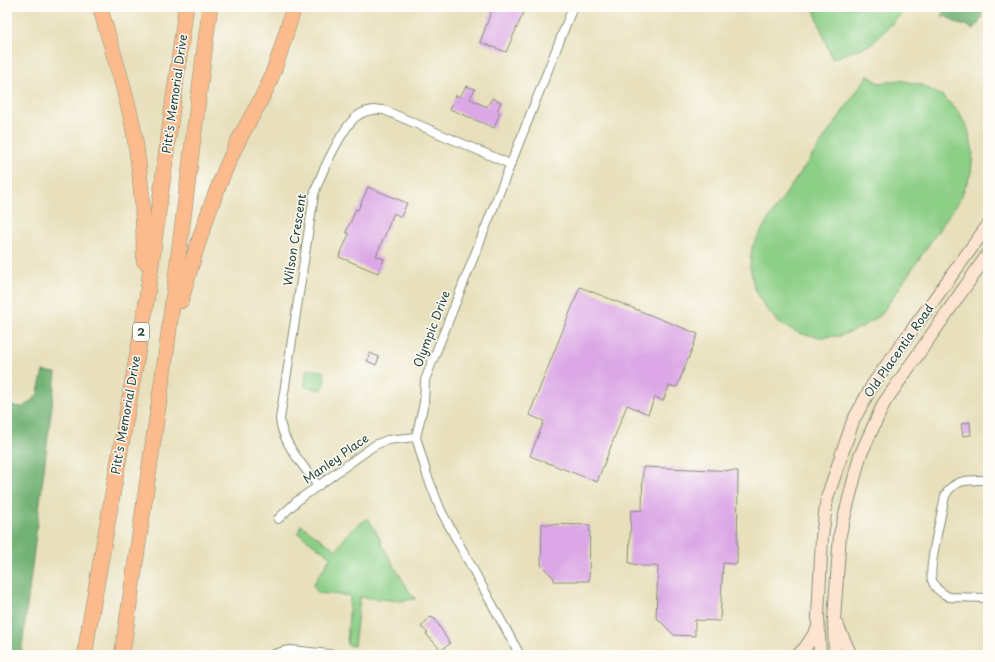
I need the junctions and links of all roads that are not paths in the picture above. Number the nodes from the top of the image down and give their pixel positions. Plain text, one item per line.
1 (100, 7) edge
2 (186, 7) edge
3 (210, 7) edge
4 (294, 7) edge
5 (573, 7) edge
6 (510, 164) junction
7 (988, 225) edge
8 (988, 254) edge
9 (145, 311) junction
10 (166, 354) junction
11 (416, 437) junction
12 (988, 480) edge
13 (318, 486) junction
14 (278, 519) dead end
15 (988, 598) edge
16 (818, 616) junction
17 (834, 620) junction
18 (85, 655) edge
19 (122, 655) edge
20 (271, 655) edge
21 (338, 655) edge
22 (520, 655) edge
23 (798, 655) edge
24 (820, 655) edge
25 (835, 655) edge
26 (851, 655) edge

1 - 9 highway
2 - 9 highway, Pitt's Memorial Drive / 2
3 - 10 highway, Pitt's Memorial Drive
4 - 10 highway
5 - 6 street, Olympic Drive
6 - 11 street, Olympic Drive
6 - 13 street, Wilson Crescent
7 - 16 main road, Old Placentia Road
8 - 17 main road, Old Placentia Road
9 - 18 highway, Pitt's Memorial Drive / 2
10 - 19 highway, Pitt's Memorial Drive
11 - 13 street, Manley Place
11 - 22 street, Olympic Drive
12 - 15 street
13 - 14 street, Manley Place
16 - 23 main road
16 - 24 main road, Old Placentia Road
17 - 25 main road, Old Placentia Road
17 - 26 main road
20 - 21 street

